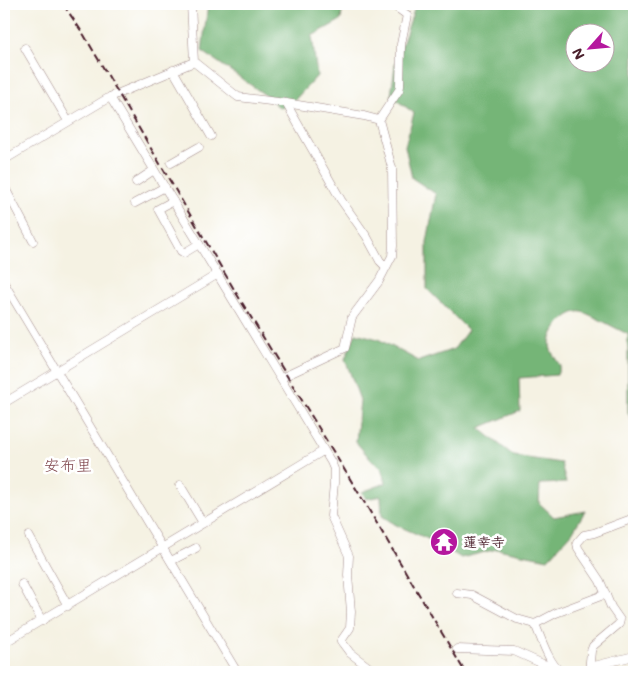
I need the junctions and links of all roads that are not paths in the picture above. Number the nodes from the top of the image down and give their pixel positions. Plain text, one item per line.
1 (191, 4) edge
2 (392, 4) edge
3 (25, 48) dead end
4 (194, 62) junction
5 (173, 70) junction
6 (110, 97) junction
7 (286, 103) junction
8 (379, 120) junction
9 (68, 121) junction
10 (211, 136) dead end
11 (199, 147) dead end
12 (4, 160) edge
13 (171, 163) dead end
14 (154, 170) junction
15 (136, 182) dead end
16 (4, 186) edge
17 (165, 187) junction
18 (173, 201) junction
19 (135, 203) dead end
20 (32, 241) dead end
21 (199, 244) junction
22 (385, 266) junction
23 (218, 274) junction
24 (4, 283) edge
25 (56, 371) junction
26 (281, 378) junction
27 (4, 403) edge
28 (323, 451) junction
29 (180, 485) dead end
30 (634, 518) edge
31 (203, 524) junction
32 (30, 536) dead end
33 (162, 548) junction
34 (196, 548) dead end
35 (171, 561) junction
36 (22, 584) dead end
37 (457, 593) dead end
38 (606, 594) junction
39 (68, 606) junction
40 (42, 620) junction
41 (535, 624) junction
42 (4, 643) edge
43 (457, 649) dead end
44 (634, 656) edge
45 (557, 669) edge
46 (590, 670) edge
47 (237, 672) edge
48 (375, 672) edge

1 - 4 street
2 - 8 street
3 - 9 street
4 - 5 street
4 - 7 street
5 - 6 street
5 - 10 street
6 - 9 street
6 - 14 street
7 - 8 street
7 - 22 street
8 - 22 street
9 - 12 street
11 - 13 street
14 - 15 street
14 - 17 street
16 - 20 street
17 - 18 street
17 - 19 street
18 - 21 street
18 - 21 street
21 - 23 street
22 - 26 street
23 - 25 street
23 - 26 street
24 - 25 street
25 - 27 street
25 - 33 street
26 - 28 street
28 - 31 street
28 - 48 street
29 - 31 street
30 - 38 street
31 - 33 street
32 - 39 street
33 - 35 street
33 - 39 street
34 - 35 street
35 - 47 street
36 - 40 street
37 - 41 street
38 - 41 street
38 - 46 street
39 - 40 street
40 - 42 street
41 - 45 street
43 - 45 street
44 - 46 street

